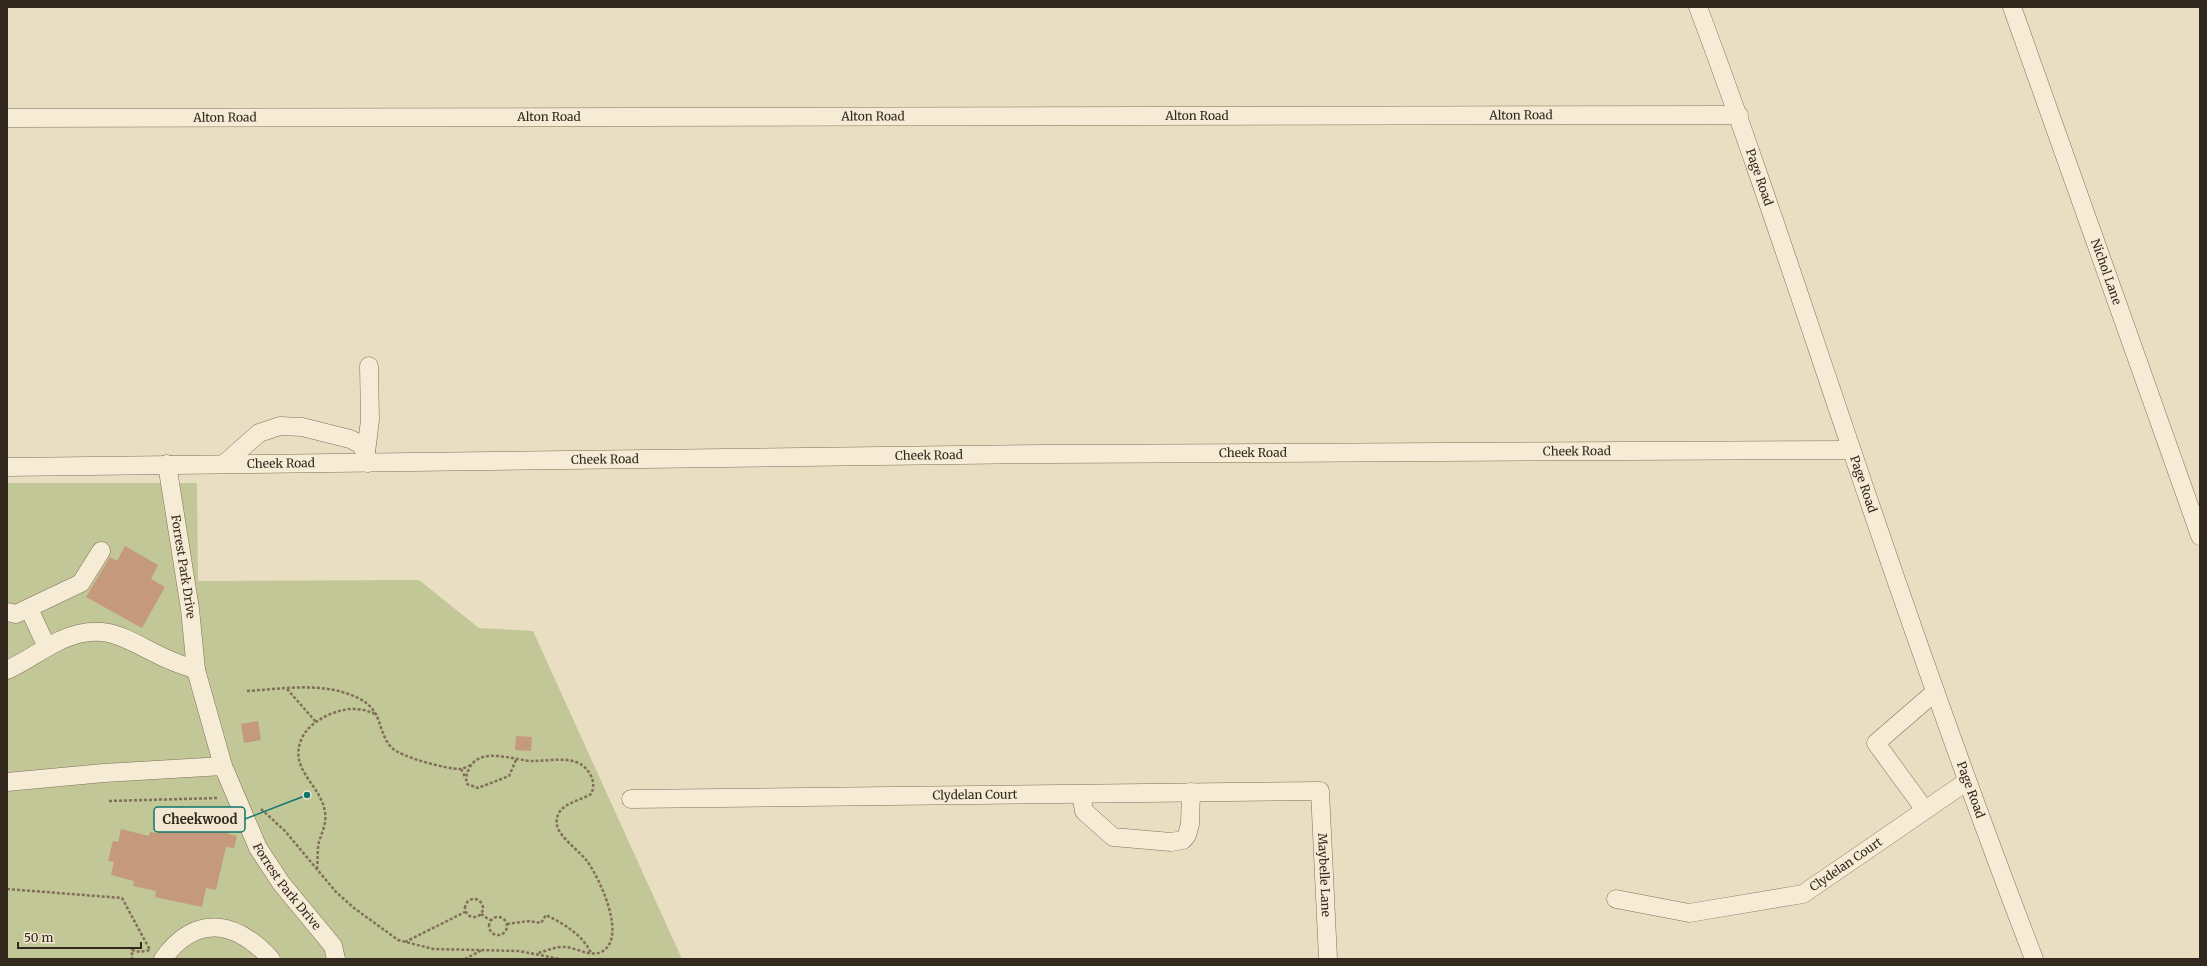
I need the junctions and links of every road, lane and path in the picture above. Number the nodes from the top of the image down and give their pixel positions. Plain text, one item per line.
1 (1698, 7) edge
2 (2012, 7) edge
3 (1739, 115) junction
4 (7, 118) edge
5 (369, 366) dead end
6 (1851, 450) junction
7 (367, 458) junction
8 (167, 464) junction
9 (224, 464) junction
10 (7, 467) edge
11 (2200, 536) edge
12 (101, 551) dead end
13 (29, 609) junction
14 (7, 612) edge
15 (47, 647) junction
16 (7, 670) edge
17 (196, 670) junction
18 (287, 688) junction
19 (247, 691) dead end
20 (1935, 692) junction
21 (378, 716) junction
22 (316, 722) junction
23 (516, 760) junction
24 (471, 765) junction
25 (224, 766) junction
26 (461, 769) junction
27 (466, 778) junction
28 (7, 782) edge
29 (1966, 782) junction
30 (1320, 791) joint
31 (1191, 792) junction
32 (1081, 794) junction
33 (237, 798) junction
34 (631, 799) dead end
35 (109, 801) dead end
36 (1925, 810) junction
37 (317, 870) junction
38 (7, 889) edge
39 (1616, 899) dead end
40 (465, 912) junction
41 (481, 914) junction
42 (491, 921) junction
43 (507, 924) junction
44 (404, 942) junction
45 (483, 950) junction
46 (591, 953) junction
47 (538, 954) junction
48 (132, 959) edge
49 (163, 959) edge
50 (271, 959) edge
51 (336, 959) edge
52 (464, 959) edge
53 (560, 959) edge
54 (1328, 959) edge
55 (2034, 959) edge

1 - 3 street, Page Road
2 - 11 street, Nichol Lane
3 - 4 street, Alton Road
3 - 6 street, Page Road
5 - 7 street
6 - 7 street, Cheek Road
6 - 20 street, Page Road
7 - 9 street, Cheek Road
7 - 9 street
8 - 9 street, Cheek Road
8 - 10 street, Cheek Road
8 - 17 street, Forrest Park Drive
12 - 13 street
13 - 14 street
13 - 15 street
15 - 16 street
15 - 17 street
17 - 25 street, Forrest Park Drive
18 - 19 path
18 - 21 path
18 - 22 path
20 - 29 street, Page Road
20 - 36 street
21 - 22 path
21 - 26 path
22 - 37 path
23 - 24 path
23 - 27 path
23 - 46 path
24 - 26 path
24 - 27 path
25 - 28 street
25 - 33 street, Forrest Park Drive
26 - 27 path
29 - 36 street, Clydelan Court
29 - 55 street, Page Road
30 - 31 street, Clydelan Court
30 - 54 street, Maybelle Lane
31 - 32 street, Clydelan Court
31 - 32 street
32 - 34 street, Clydelan Court
33 - 35 path
33 - 37 path
33 - 51 street, Forrest Park Drive
36 - 39 street, Clydelan Court
37 - 44 path
38 - 48 path
40 - 41 path
40 - 41 path
40 - 44 path
41 - 42 path
42 - 43 path
42 - 43 path
43 - 46 path
44 - 45 path
45 - 47 path
45 - 52 path
46 - 47 path
47 - 53 path
49 - 50 street

